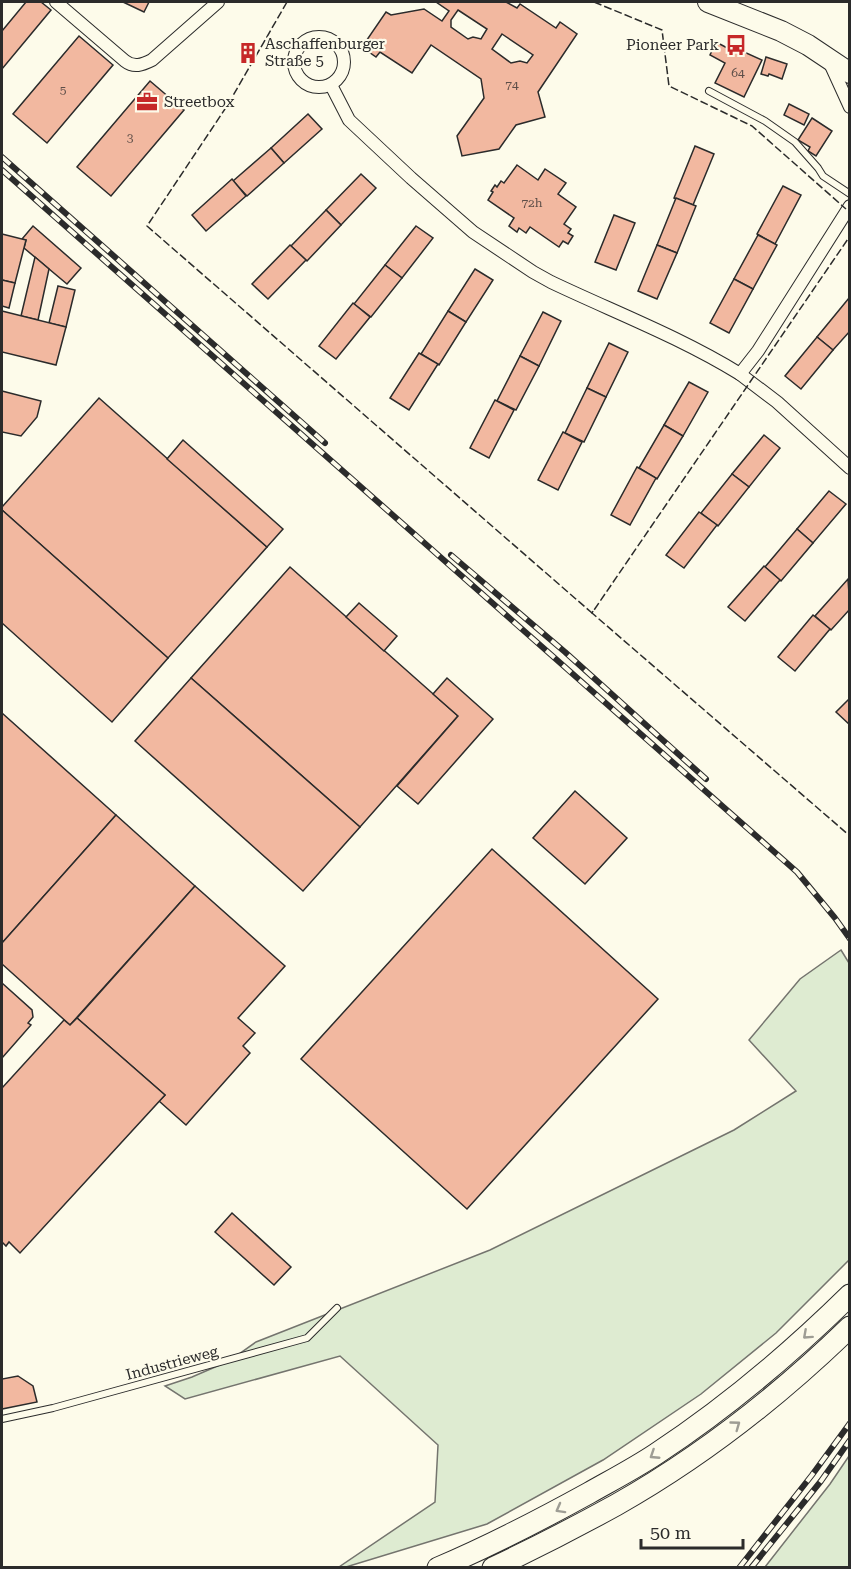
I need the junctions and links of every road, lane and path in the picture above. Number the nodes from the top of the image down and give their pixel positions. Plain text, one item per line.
1 (56, 2) edge
2 (218, 2) edge
3 (708, 2) edge
4 (827, 57) junction
5 (848, 71) edge
6 (331, 85) junction
7 (709, 91) dead end
8 (849, 107) edge
9 (849, 194) edge
10 (849, 206) edge
11 (740, 374) junction
12 (849, 468) edge
13 (849, 1295) edge
14 (337, 1308) dead end
15 (849, 1327) edge
16 (2, 1419) edge
17 (438, 1568) edge
18 (493, 1568) edge

1 - 2 street
3 - 4 main road
4 - 5 main road
4 - 8 street
6 - 6 street
6 - 11 street
7 - 9 lane
10 - 11 street
11 - 12 street
13 -> 17 highway
14 - 16 lane, Industrieweg
18 -> 15 highway

